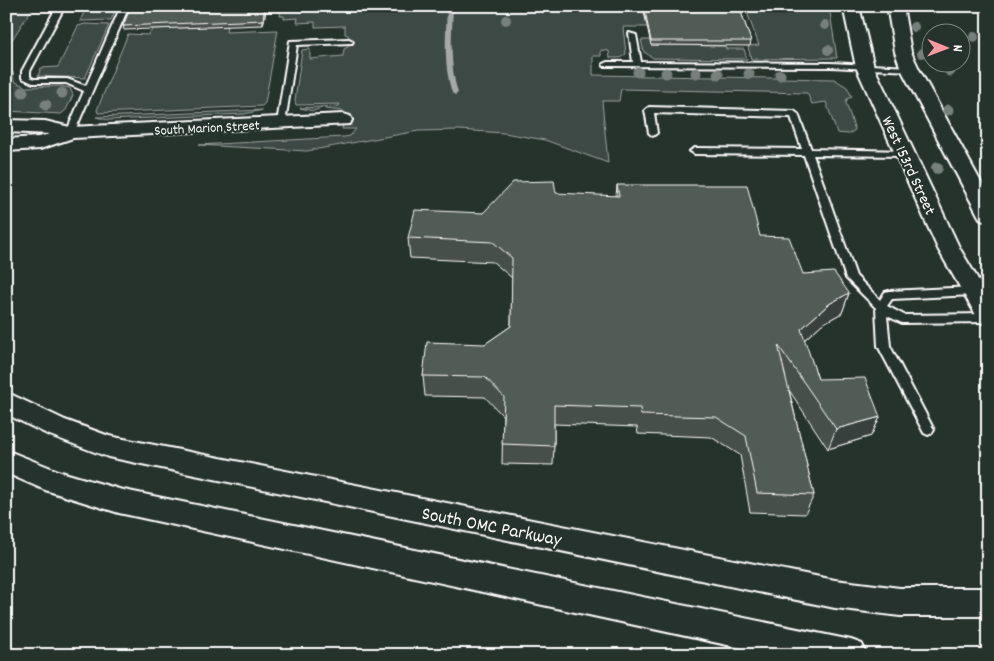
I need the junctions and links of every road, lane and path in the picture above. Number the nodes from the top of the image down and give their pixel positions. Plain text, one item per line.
1 (61, 6) edge
2 (126, 6) edge
3 (851, 6) edge
4 (895, 6) edge
5 (632, 35) dead end
6 (349, 41) dead end
7 (607, 64) dead end
8 (637, 64) junction
9 (865, 67) junction
10 (910, 69) junction
11 (90, 90) junction
12 (343, 120) dead end
13 (281, 123) junction
14 (6, 126) edge
15 (653, 133) dead end
16 (70, 134) junction
17 (6, 145) edge
18 (695, 151) dead end
19 (807, 152) junction
20 (905, 153) junction
21 (988, 215) edge
22 (983, 306) edge
23 (881, 307) junction
24 (6, 402) edge
25 (928, 430) dead end
26 (6, 461) edge
27 (988, 602) edge
28 (851, 655) edge

1 - 11 lane
2 - 11 lane
3 - 9 street, West 153rd Street
4 - 10 street
5 - 8 lane
6 - 13 lane
7 - 8 lane
8 - 9 lane
9 - 10 lane
9 - 20 street, West 153rd Street
10 - 21 street
11 - 16 lane
12 - 13 street, South Marion Street
13 - 16 street, South Marion Street
14 - 16 street, South Marion Street
15 - 19 lane
16 - 17 street, South Marion Street
18 - 19 lane
19 - 20 lane
19 - 23 lane
20 - 22 street, West 153rd Street
22 - 23 lane
22 - 23 lane
23 - 25 lane
24 - 27 street, South OMC Parkway
26 - 28 street

